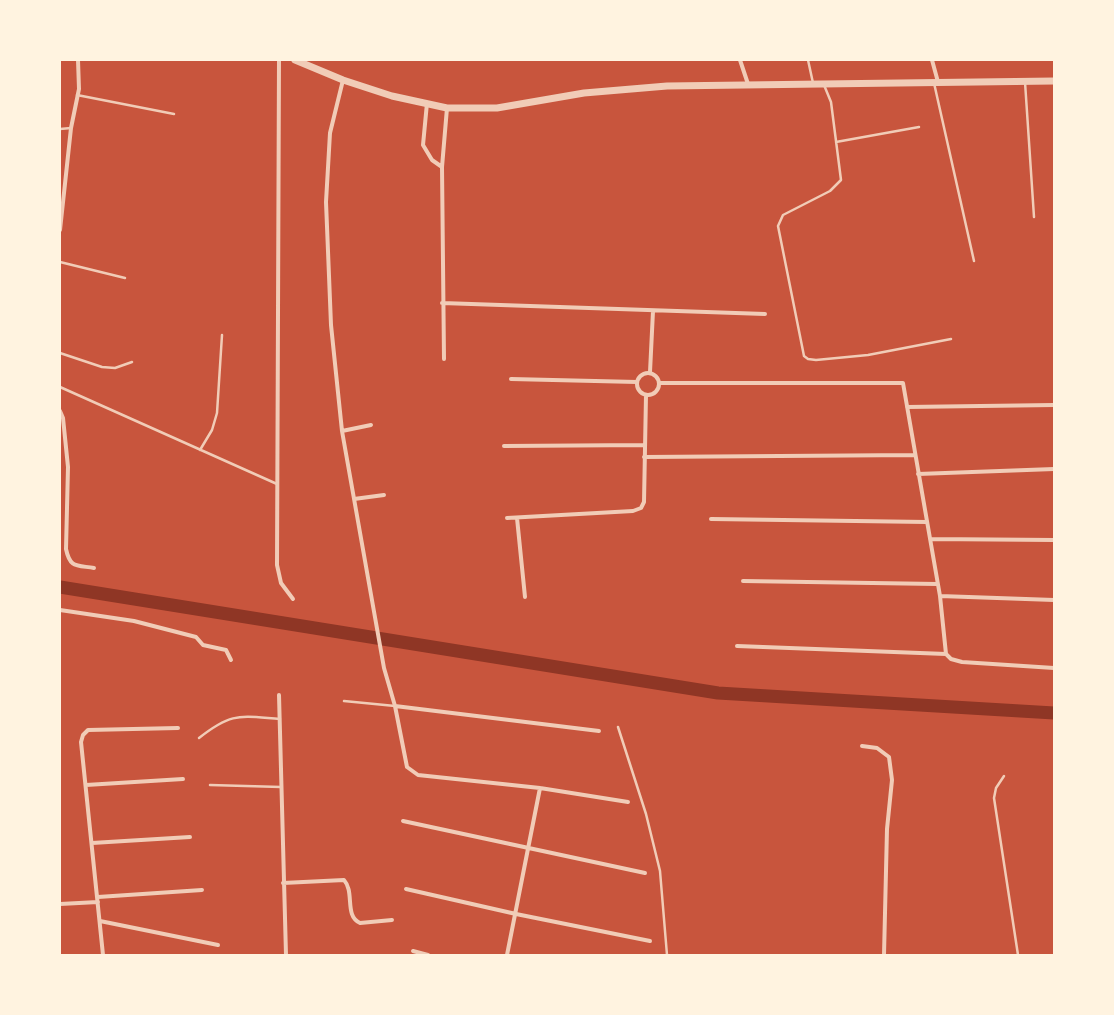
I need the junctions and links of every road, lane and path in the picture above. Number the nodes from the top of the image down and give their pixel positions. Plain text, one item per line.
1 (78, 60) edge
2 (279, 60) edge
3 (295, 60) edge
4 (740, 60) edge
5 (808, 60) edge
6 (932, 60) edge
7 (343, 80) junction
8 (1025, 81) junction
9 (1054, 81) edge
10 (936, 82) junction
11 (823, 83) junction
12 (748, 84) junction
13 (813, 84) junction
14 (77, 96) junction
15 (427, 103) junction
16 (447, 108) junction
17 (174, 114) dead end
18 (919, 127) dead end
19 (71, 128) junction
20 (60, 129) edge
21 (836, 142) junction
22 (442, 167) junction
23 (1034, 217) dead end
24 (60, 230) edge
25 (974, 261) dead end
26 (60, 262) edge
27 (125, 278) dead end
28 (442, 303) junction
29 (653, 311) junction
30 (765, 314) dead end
31 (222, 335) dead end
32 (952, 339) dead end
33 (60, 353) edge
34 (444, 360) dead end
35 (132, 362) dead end
36 (650, 372) junction
37 (511, 379) dead end
38 (637, 382) junction
39 (660, 383) junction
40 (60, 387) edge
41 (646, 395) junction
42 (1054, 405) edge
43 (907, 408) junction
44 (60, 411) edge
45 (371, 425) dead end
46 (342, 431) junction
47 (645, 445) junction
48 (504, 446) dead end
49 (200, 450) junction
50 (915, 454) junction
51 (644, 456) junction
52 (1054, 469) edge
53 (918, 474) junction
54 (278, 484) junction
55 (384, 495) dead end
56 (354, 499) junction
57 (508, 518) dead end
58 (517, 518) junction
59 (712, 520) dead end
60 (927, 522) junction
61 (930, 539) junction
62 (1054, 540) edge
63 (94, 568) dead end
64 (743, 581) dead end
65 (937, 584) junction
66 (940, 596) junction
67 (525, 597) dead end
68 (293, 599) dead end
69 (1054, 600) edge
70 (60, 610) edge
71 (738, 646) dead end
72 (946, 654) junction
73 (231, 660) dead end
74 (1054, 668) edge
75 (279, 695) dead end
76 (344, 701) dead end
77 (395, 706) junction
78 (280, 719) junction
79 (618, 727) dead end
80 (178, 728) dead end
81 (599, 731) dead end
82 (199, 738) dead end
83 (862, 746) dead end
84 (1004, 776) dead end
85 (183, 779) dead end
86 (86, 785) junction
87 (210, 785) dead end
88 (282, 787) junction
89 (540, 788) junction
90 (628, 802) dead end
91 (403, 821) dead end
92 (190, 837) dead end
93 (92, 843) junction
94 (527, 848) junction
95 (645, 873) dead end
96 (283, 883) junction
97 (406, 889) dead end
98 (202, 890) dead end
99 (98, 897) junction
100 (98, 902) junction
101 (60, 905) edge
102 (516, 914) junction
103 (392, 920) dead end
104 (100, 921) junction
105 (650, 941) dead end
106 (218, 945) dead end
107 (413, 952) dead end
108 (103, 955) edge
109 (286, 955) edge
110 (428, 955) edge
111 (508, 955) edge
112 (667, 955) edge
113 (884, 955) edge
114 (1018, 955) edge

1 - 14 street
2 - 54 street
3 - 7 street
4 - 12 street
5 - 13 lane
6 - 10 street
7 - 15 street
7 - 46 street
8 - 9 street
8 - 10 street
8 - 23 lane
10 - 11 street
10 - 25 lane
11 - 13 street
11 - 21 lane
12 - 13 street
12 - 16 street
14 - 17 lane
14 - 19 street
15 - 16 street
15 - 22 street
16 - 22 street
18 - 21 lane
19 - 20 lane
19 - 24 street
21 - 32 lane
22 - 28 street
26 - 27 lane
28 - 29 street
28 - 34 street
29 - 30 street
29 - 36 street
31 - 49 lane
33 - 35 lane
36 - 38 street
36 - 39 street
37 - 38 street
38 - 41 street
39 - 41 street
39 - 43 street
40 - 49 lane
41 - 47 street
42 - 43 street
43 - 50 street
44 - 63 street
45 - 46 street
46 - 56 street
47 - 48 street
47 - 51 street
49 - 54 lane
50 - 51 street
50 - 53 street
51 - 58 street
52 - 53 street
53 - 60 street
54 - 68 street
55 - 56 street
56 - 77 street
57 - 58 street
58 - 67 street
59 - 60 street
60 - 61 street
61 - 62 street
61 - 65 street
64 - 65 street
65 - 66 street
66 - 69 street
66 - 72 street
70 - 73 street
71 - 72 street
72 - 74 street
75 - 78 street
76 - 77 lane
77 - 81 street
77 - 89 street
78 - 82 lane
78 - 88 street
79 - 112 lane
80 - 86 street
83 - 113 street
84 - 114 lane
85 - 86 street
86 - 93 street
87 - 88 lane
88 - 96 street
89 - 90 street
89 - 94 street
91 - 94 street
92 - 93 street
93 - 99 street
94 - 95 street
94 - 102 street
96 - 103 street
96 - 109 street
97 - 102 street
98 - 99 street
99 - 100 street
100 - 101 street
100 - 104 street
102 - 105 street
102 - 111 street
104 - 106 street
104 - 108 street
107 - 110 street

